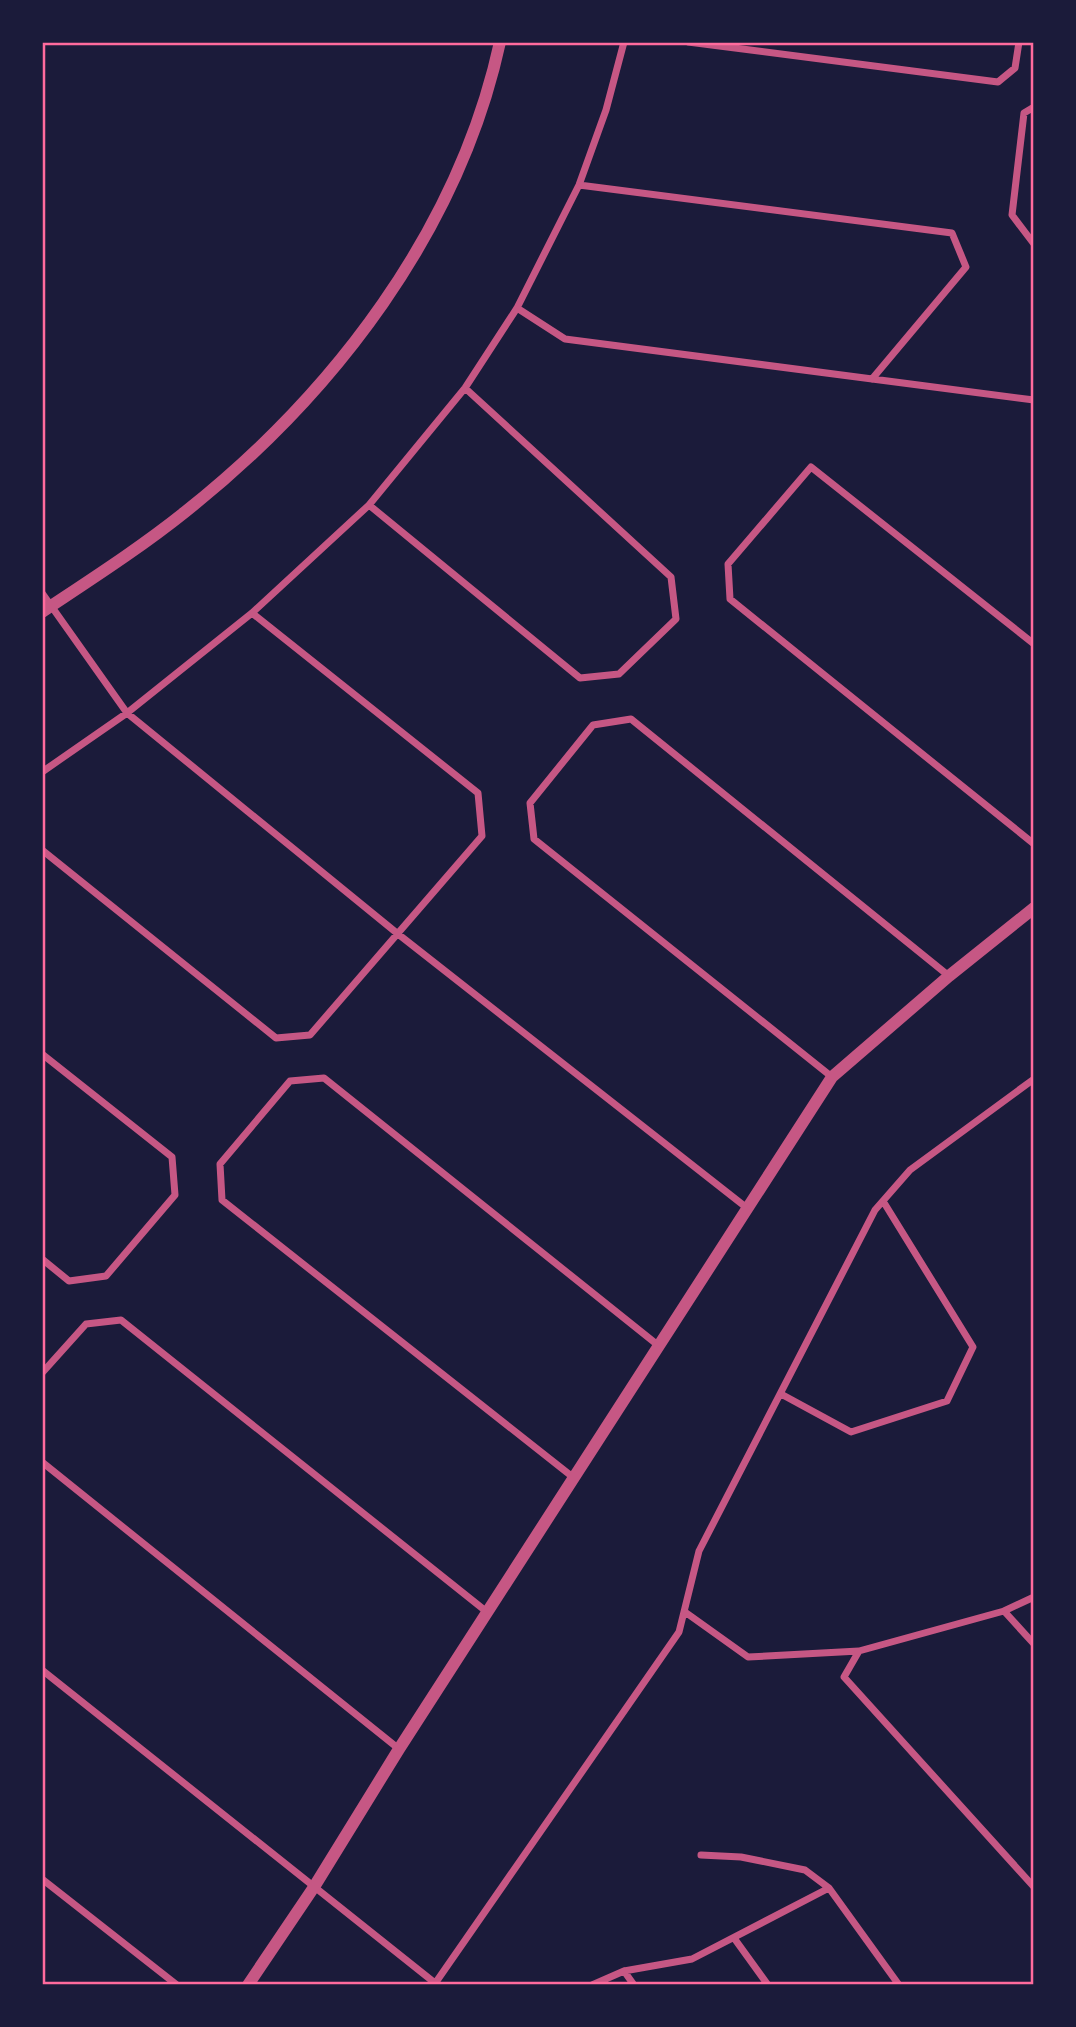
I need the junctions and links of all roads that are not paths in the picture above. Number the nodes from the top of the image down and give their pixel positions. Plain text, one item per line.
1 (500, 42) edge
2 (624, 42) edge
3 (688, 42) edge
4 (1019, 42) edge
5 (1034, 107) edge
6 (579, 185) junction
7 (1034, 244) edge
8 (517, 308) junction
9 (872, 379) junction
10 (465, 388) junction
11 (1034, 400) edge
12 (369, 505) junction
13 (42, 593) edge
14 (47, 609) edge
15 (252, 613) junction
16 (1034, 644) edge
17 (127, 713) junction
18 (42, 772) edge
19 (1034, 844) edge
20 (42, 850) edge
21 (1034, 908) edge
22 (398, 934) junction
23 (948, 975) junction
24 (42, 1054) edge
25 (832, 1077) junction
26 (1034, 1080) edge
27 (883, 1201) junction
28 (747, 1208) junction
29 (42, 1259) edge
30 (660, 1347) junction
31 (42, 1373) edge
32 (781, 1394) junction
33 (42, 1462) edge
34 (574, 1478) junction
35 (1034, 1597) edge
36 (1004, 1611) junction
37 (487, 1612) junction
38 (684, 1612) junction
39 (1034, 1644) edge
40 (859, 1651) junction
41 (42, 1670) edge
42 (399, 1749) junction
43 (701, 1855) dead end
44 (42, 1879) edge
45 (1034, 1887) edge
46 (314, 1888) junction
47 (829, 1888) junction
48 (734, 1938) junction
49 (624, 1971) junction
50 (435, 1984) edge
51 (177, 1985) edge
52 (248, 1985) edge
53 (592, 1985) edge
54 (634, 1985) edge
55 (768, 1985) edge
56 (899, 1985) edge

1 - 14 street
2 - 6 street
3 - 4 street
5 - 7 street
6 - 8 street
6 - 9 street
8 - 9 street
8 - 10 street
9 - 11 street
10 - 12 street
10 - 12 street
12 - 15 street
13 - 14 street
14 - 17 street
15 - 17 street
15 - 22 street
16 - 19 street
17 - 18 street
17 - 22 street
20 - 22 street
21 - 23 street
22 - 28 street
23 - 25 street
23 - 25 street
24 - 29 street
25 - 28 street
26 - 27 street
27 - 32 street
27 - 32 street
28 - 30 street
30 - 34 street
30 - 34 street
31 - 37 street
32 - 38 street
33 - 42 street
34 - 37 street
35 - 36 street
36 - 39 street
36 - 40 street
37 - 42 street
38 - 40 street
38 - 50 street
40 - 45 street
41 - 46 street
42 - 46 street
43 - 47 street
44 - 51 street
46 - 50 street
46 - 52 street
47 - 48 street
47 - 56 street
48 - 49 street
48 - 55 street
49 - 53 street
49 - 54 street

